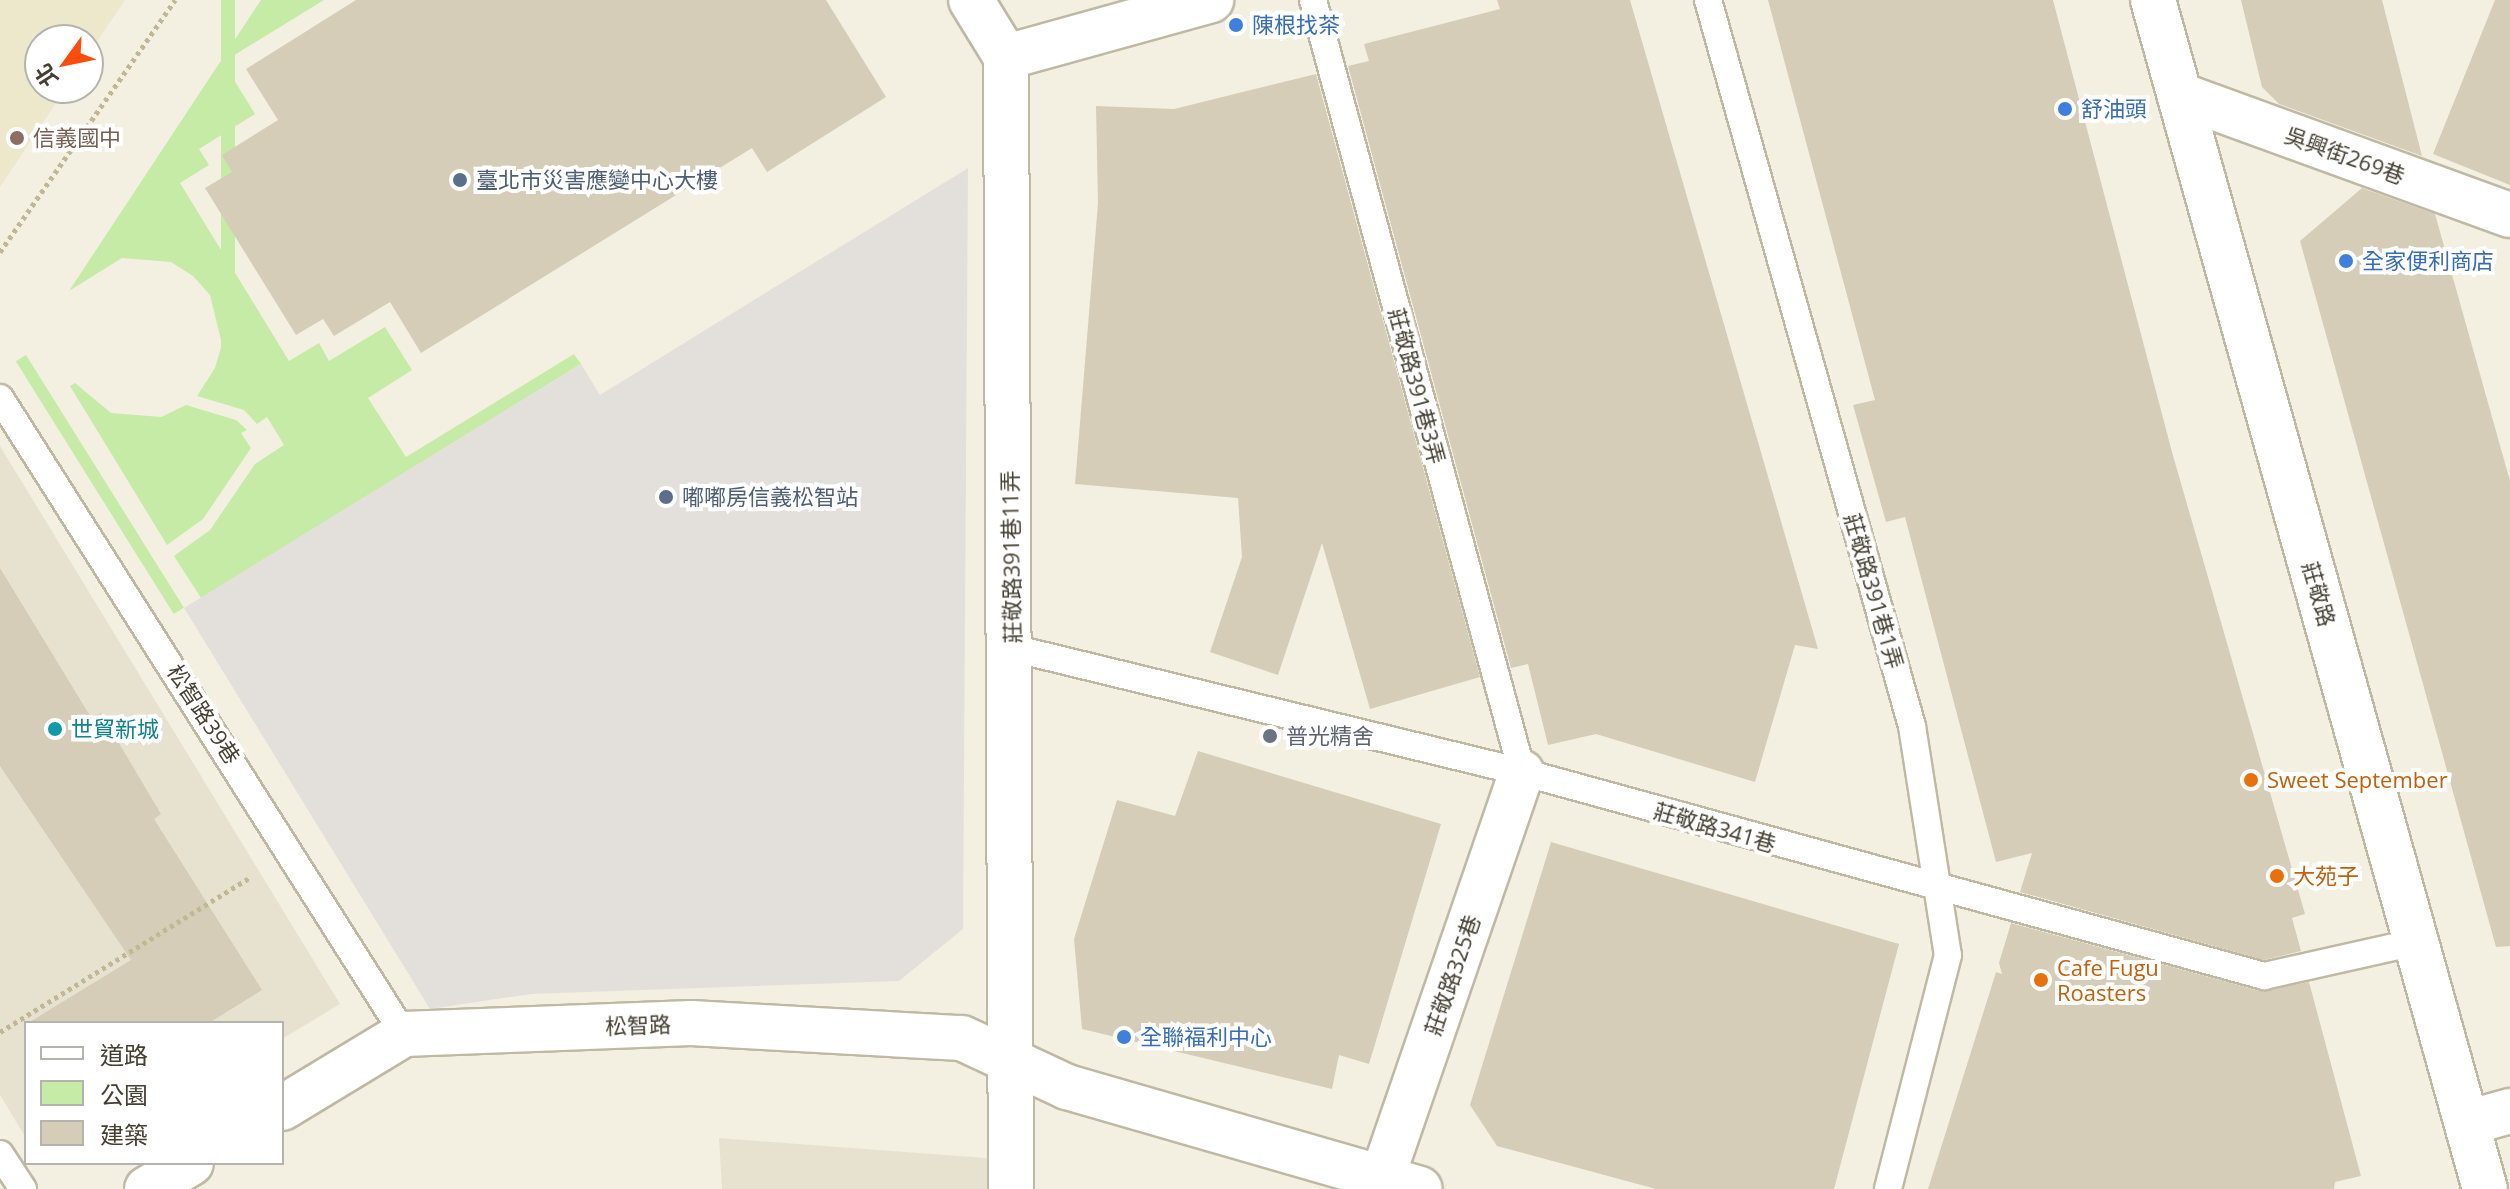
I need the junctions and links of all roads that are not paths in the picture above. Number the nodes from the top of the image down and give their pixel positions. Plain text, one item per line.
1 (971, 0) edge
2 (1211, 0) edge
3 (1313, 0) edge
4 (1708, 0) edge
5 (2153, 0) edge
6 (1006, 57) junction
7 (2180, 95) junction
8 (2510, 215) edge
9 (0, 398) edge
10 (1012, 648) junction
11 (1522, 772) junction
12 (1937, 889) junction
13 (2416, 942) junction
14 (404, 1034) junction
15 (1010, 1058) junction
16 (284, 1107) edge
17 (2510, 1111) edge
18 (2467, 1123) junction
19 (0, 1154) edge
20 (188, 1165) edge
21 (1401, 1184) edge
22 (23, 1189) edge
23 (147, 1189) edge
24 (1011, 1189) edge
25 (1888, 1189) edge
26 (2485, 1189) edge

1 - 6 street
2 - 6 street
3 - 11 lane, 莊敬路391巷3弄
4 - 12 lane, 莊敬路391巷1弄
5 - 7 street, 莊敬路
6 - 10 street, 莊敬路391巷11弄
7 - 8 street, 吳興街269巷
7 - 13 street, 莊敬路
9 - 14 lane, 松智路39巷
10 - 11 lane, 莊敬路341巷
10 - 15 street, 莊敬路391巷11弄
11 - 12 lane, 莊敬路341巷
11 - 21 street, 莊敬路325巷
12 - 13 lane, 莊敬路341巷
12 - 25 lane, 莊敬路391巷1弄
13 - 18 street, 莊敬路
14 - 15 street, 松智路
14 - 16 street, 松智路
15 - 21 street, 莊敬路325巷
15 - 24 street, 莊敬路391巷11弄
17 - 18 street
18 - 26 street, 莊敬路
19 - 22 lane
20 - 23 street

